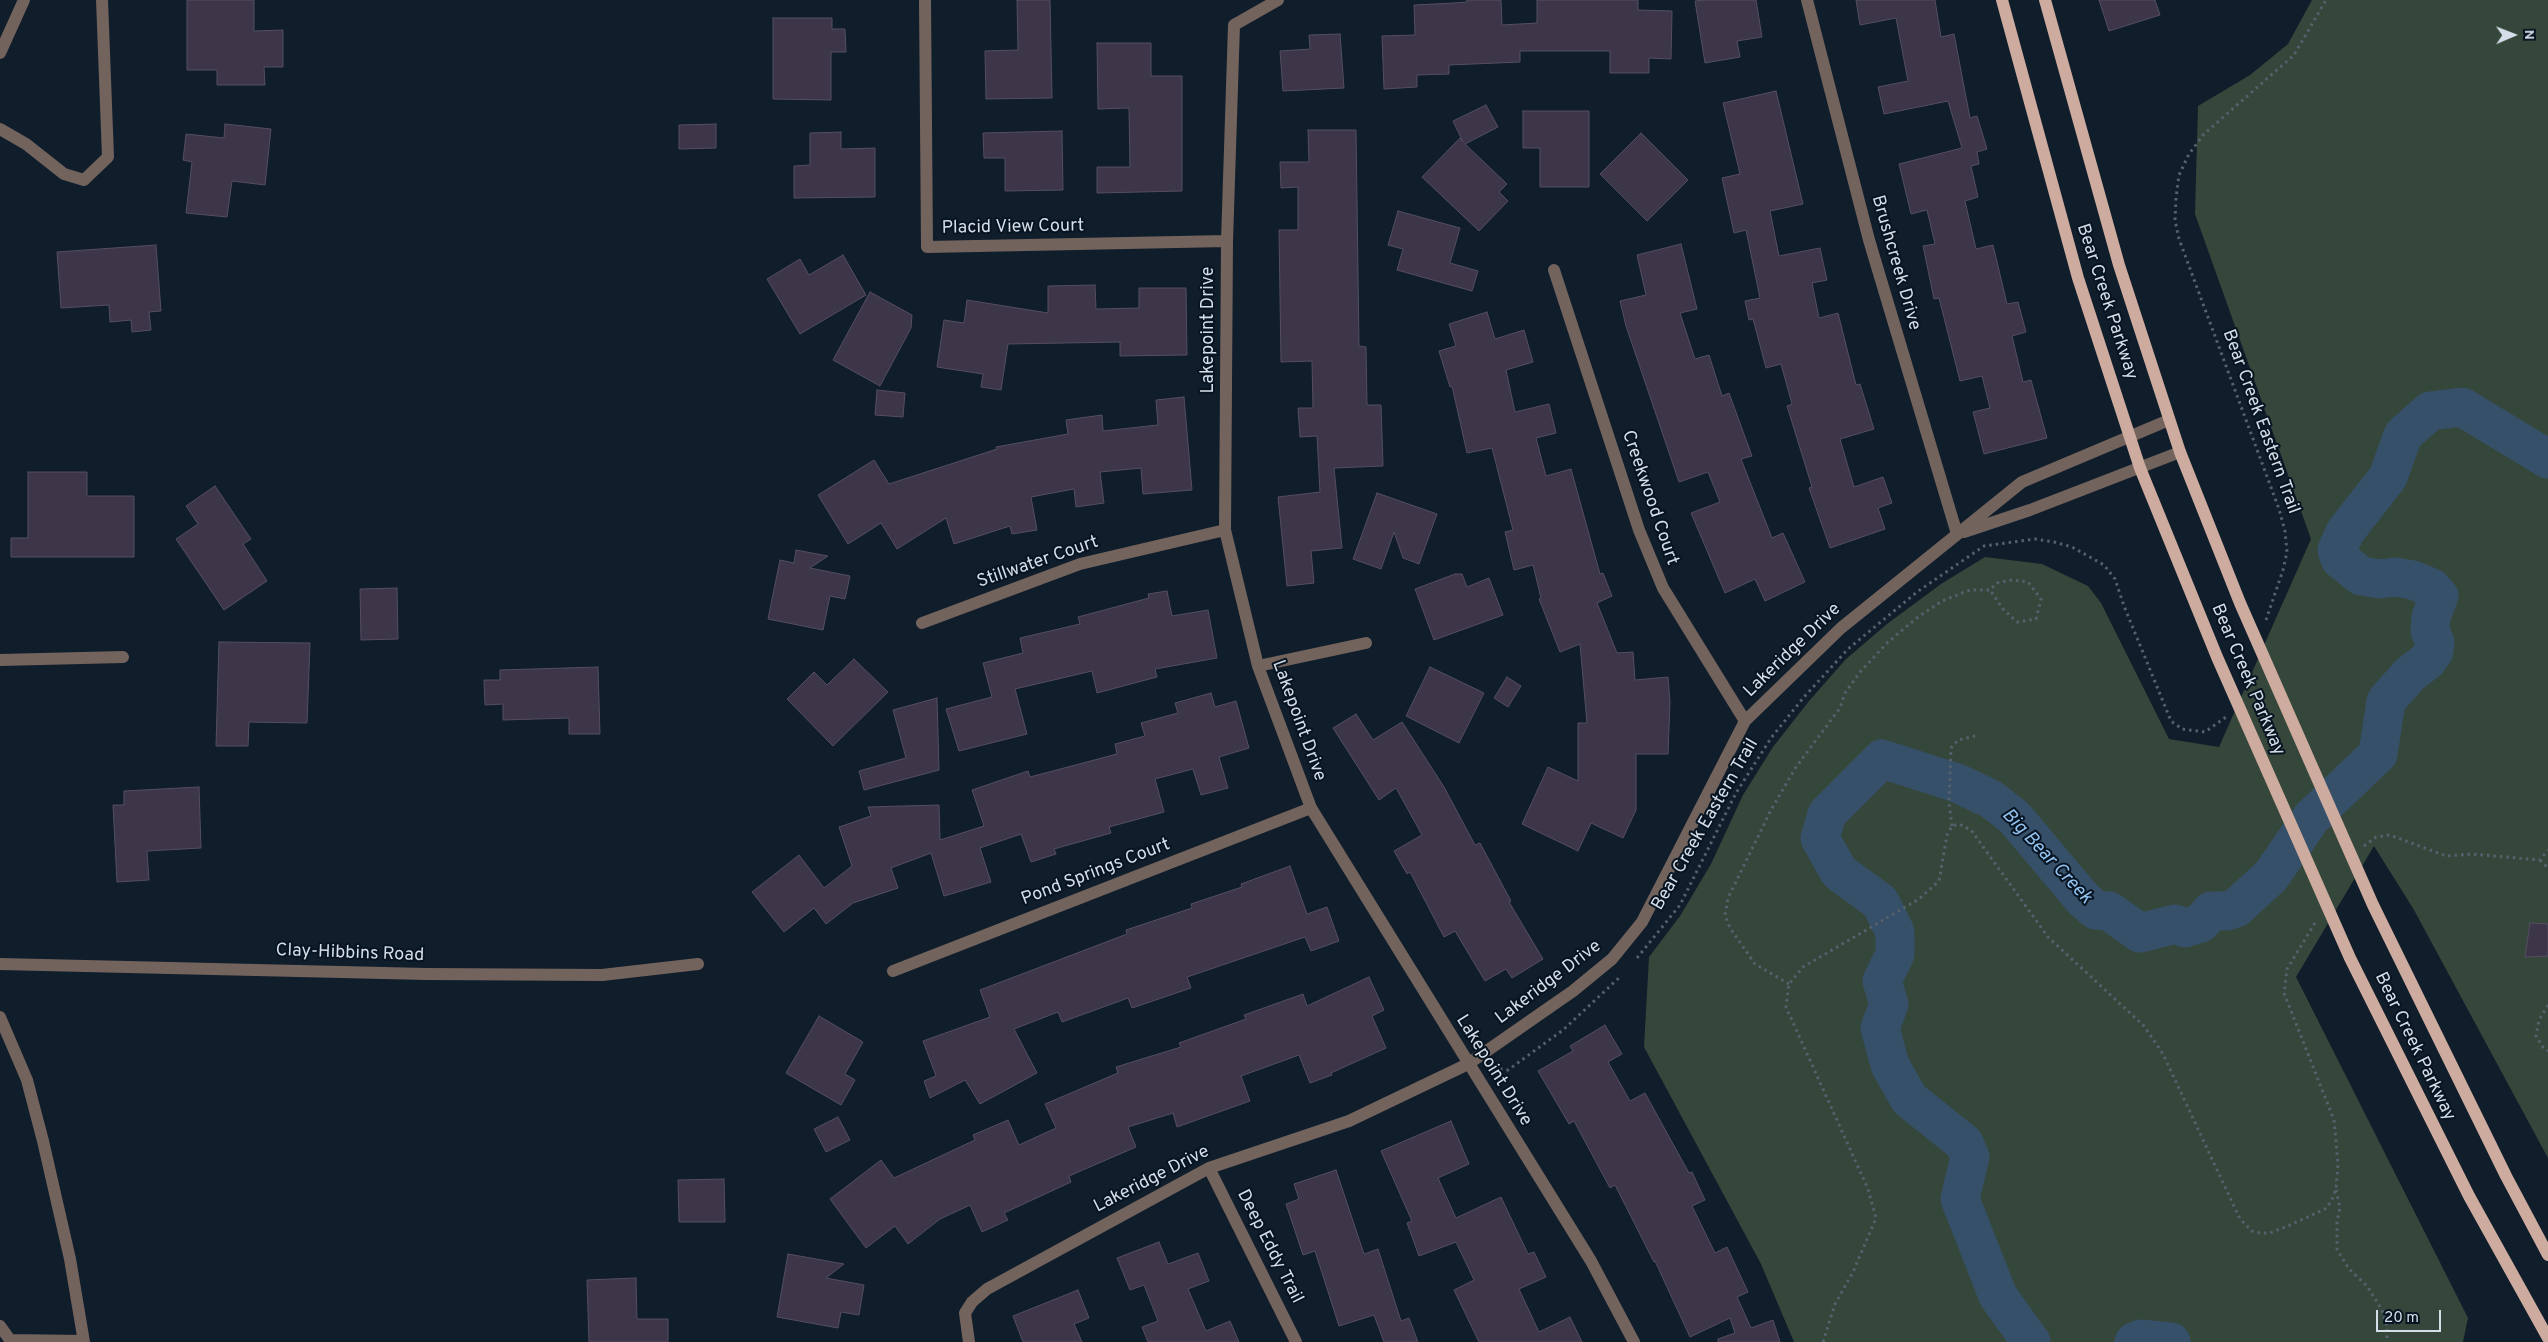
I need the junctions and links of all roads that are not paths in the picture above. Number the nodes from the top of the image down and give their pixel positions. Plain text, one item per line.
1 (24, 0) edge
2 (102, 0) edge
3 (925, 0) edge
4 (1278, 0) edge
5 (1807, 0) edge
6 (2002, 0) edge
7 (2045, 0) edge
8 (0, 53) edge
9 (0, 130) edge
10 (1227, 241) junction
11 (1554, 270) dead end
12 (2169, 420) junction
13 (2128, 437) junction
14 (2180, 452) junction
15 (2140, 468) junction
16 (1225, 530) junction
17 (1957, 534) junction
18 (922, 623) dead end
19 (1366, 643) dead end
20 (123, 657) dead end
21 (0, 660) edge
22 (1258, 666) junction
23 (1745, 721) junction
24 (1311, 808) junction
25 (0, 964) edge
26 (698, 964) dead end
27 (893, 971) dead end
28 (0, 1017) edge
29 (1468, 1064) junction
30 (1209, 1168) junction
31 (2548, 1255) edge
32 (0, 1326) edge
33 (2548, 1338) edge
34 (9, 1341) edge
35 (83, 1341) edge
36 (969, 1342) edge
37 (1296, 1342) edge
38 (1634, 1342) edge

1 - 8 street
2 - 9 street
3 - 10 street, Placid View Court
4 - 10 street, Lakepoint Drive
5 - 17 street, Brushcreek Drive
6 - 13 main road, Bear Creek Parkway
7 - 12 main road, Bear Creek Parkway
10 - 16 street, Lakepoint Drive
11 - 23 street, Creekwood Court
12 - 13 street, Lakeridge Drive
12 - 14 main road, Bear Creek Parkway
13 - 15 main road, Bear Creek Parkway
13 - 17 street, Lakeridge Drive
14 - 15 street, Lakeridge Drive
14 - 31 main road, Bear Creek Parkway
15 - 17 street, Lakeridge Drive
15 - 33 main road, Bear Creek Parkway
16 - 18 street, Stillwater Court
16 - 22 street, Lakepoint Drive
17 - 23 street, Lakeridge Drive
19 - 22 street
20 - 21 street
22 - 24 street, Lakepoint Drive
23 - 29 street, Lakeridge Drive
24 - 27 street, Pond Springs Court
24 - 29 street, Lakepoint Drive
25 - 26 street, Clay-Hibbins Road
28 - 35 street
29 - 30 street, Lakeridge Drive
29 - 38 street, Lakepoint Drive
30 - 36 street, Lakeridge Drive
30 - 37 street, Deep Eddy Trail
32 - 34 street
34 - 35 street

